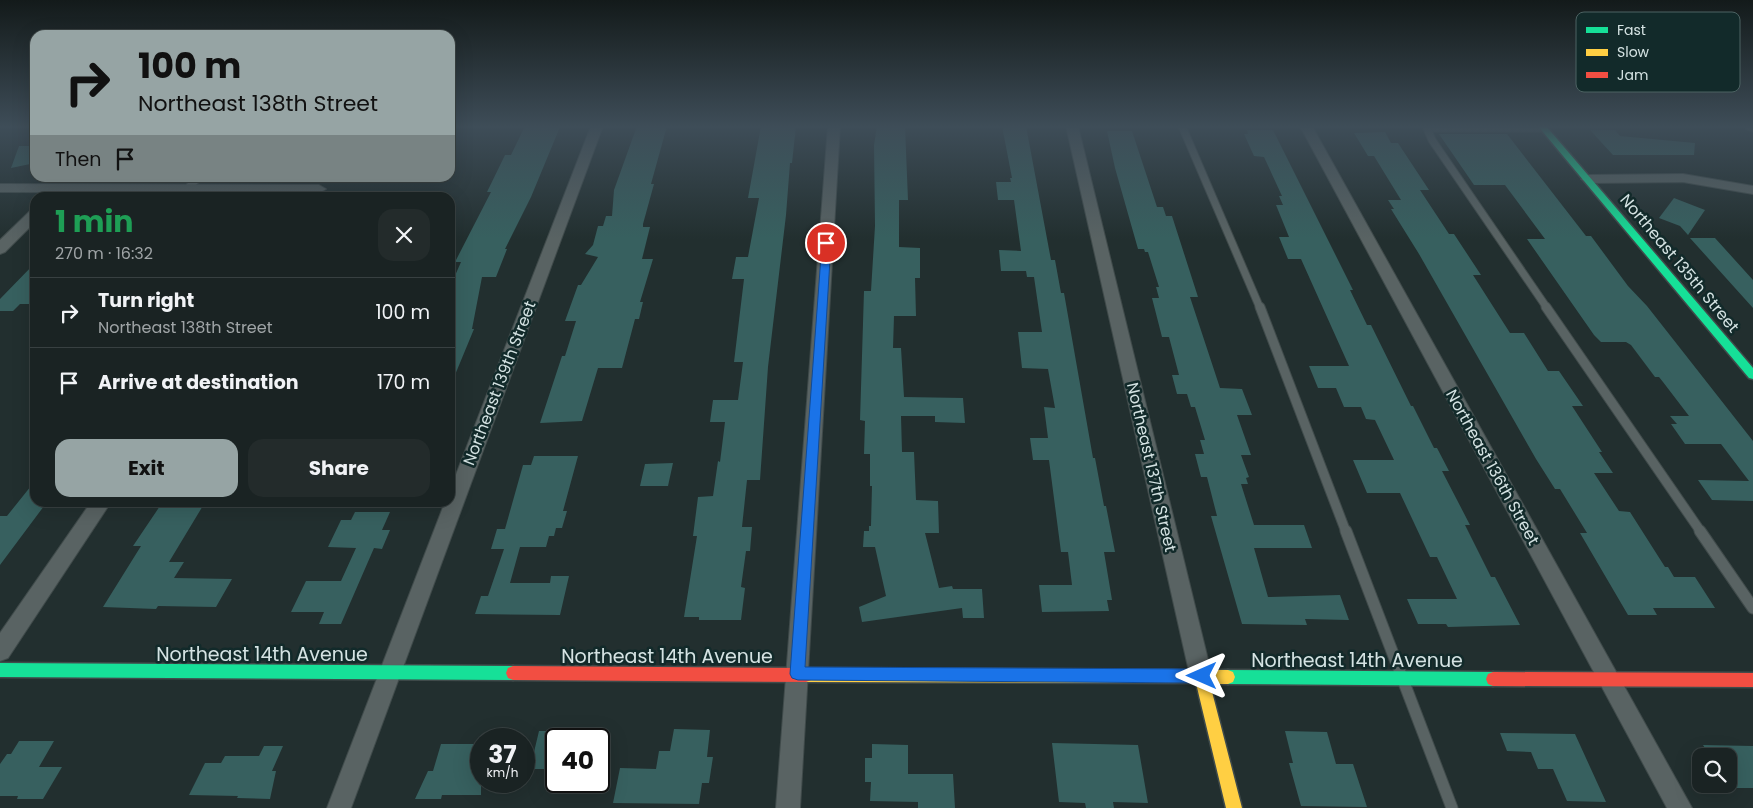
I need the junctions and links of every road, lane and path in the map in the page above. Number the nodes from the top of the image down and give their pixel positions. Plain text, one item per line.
1 (583, 164) edge
2 (832, 164) edge
3 (1081, 164) edge
4 (1198, 164) edge
5 (1327, 164) edge
6 (1448, 164) edge
7 (1575, 164) edge
8 (1588, 179) junction
9 (67, 182) edge
10 (194, 182) edge
11 (0, 188) edge
12 (188, 188) junction
13 (319, 188) edge
14 (1753, 190) edge
15 (45, 192) edge
16 (57, 192) edge
17 (82, 192) edge
18 (30, 219) edge
19 (0, 249) edge
20 (1753, 375) edge
21 (455, 501) edge
22 (99, 507) edge
23 (453, 507) edge
24 (1753, 608) edge
25 (0, 650) edge
26 (0, 670) edge
27 (390, 673) junction
28 (798, 674) junction
29 (1202, 676) junction
30 (1402, 678) junction
31 (1609, 679) junction
32 (1753, 680) edge
33 (338, 808) edge
34 (788, 808) edge
35 (1234, 808) edge
36 (1452, 808) edge
37 (1680, 808) edge

1 - 21 street, Northeast 139th Street
2 - 28 street
3 - 29 street, Northeast 137th Street
4 - 30 lane
5 - 31 street, Northeast 136th Street
6 - 24 lane
7 - 8 street, Northeast 135th Street
8 - 14 street
8 - 20 street, Northeast 135th Street
9 - 16 street
10 - 12 lane
11 - 15 street
12 - 13 street
12 - 17 street
18 - 19 street
22 - 25 street
23 - 27 street, Northeast 139th Street
26 - 27 street, Northeast 14th Avenue
27 - 28 street, Northeast 14th Avenue
27 - 33 street, Northeast 139th Street
28 - 29 street, Northeast 14th Avenue
28 - 34 street
29 - 30 street, Northeast 14th Avenue
29 - 35 street, Northeast 137th Street
30 - 31 street, Northeast 14th Avenue
30 - 36 lane
31 - 32 street, Northeast 14th Avenue
31 - 37 street, Northeast 136th Street

